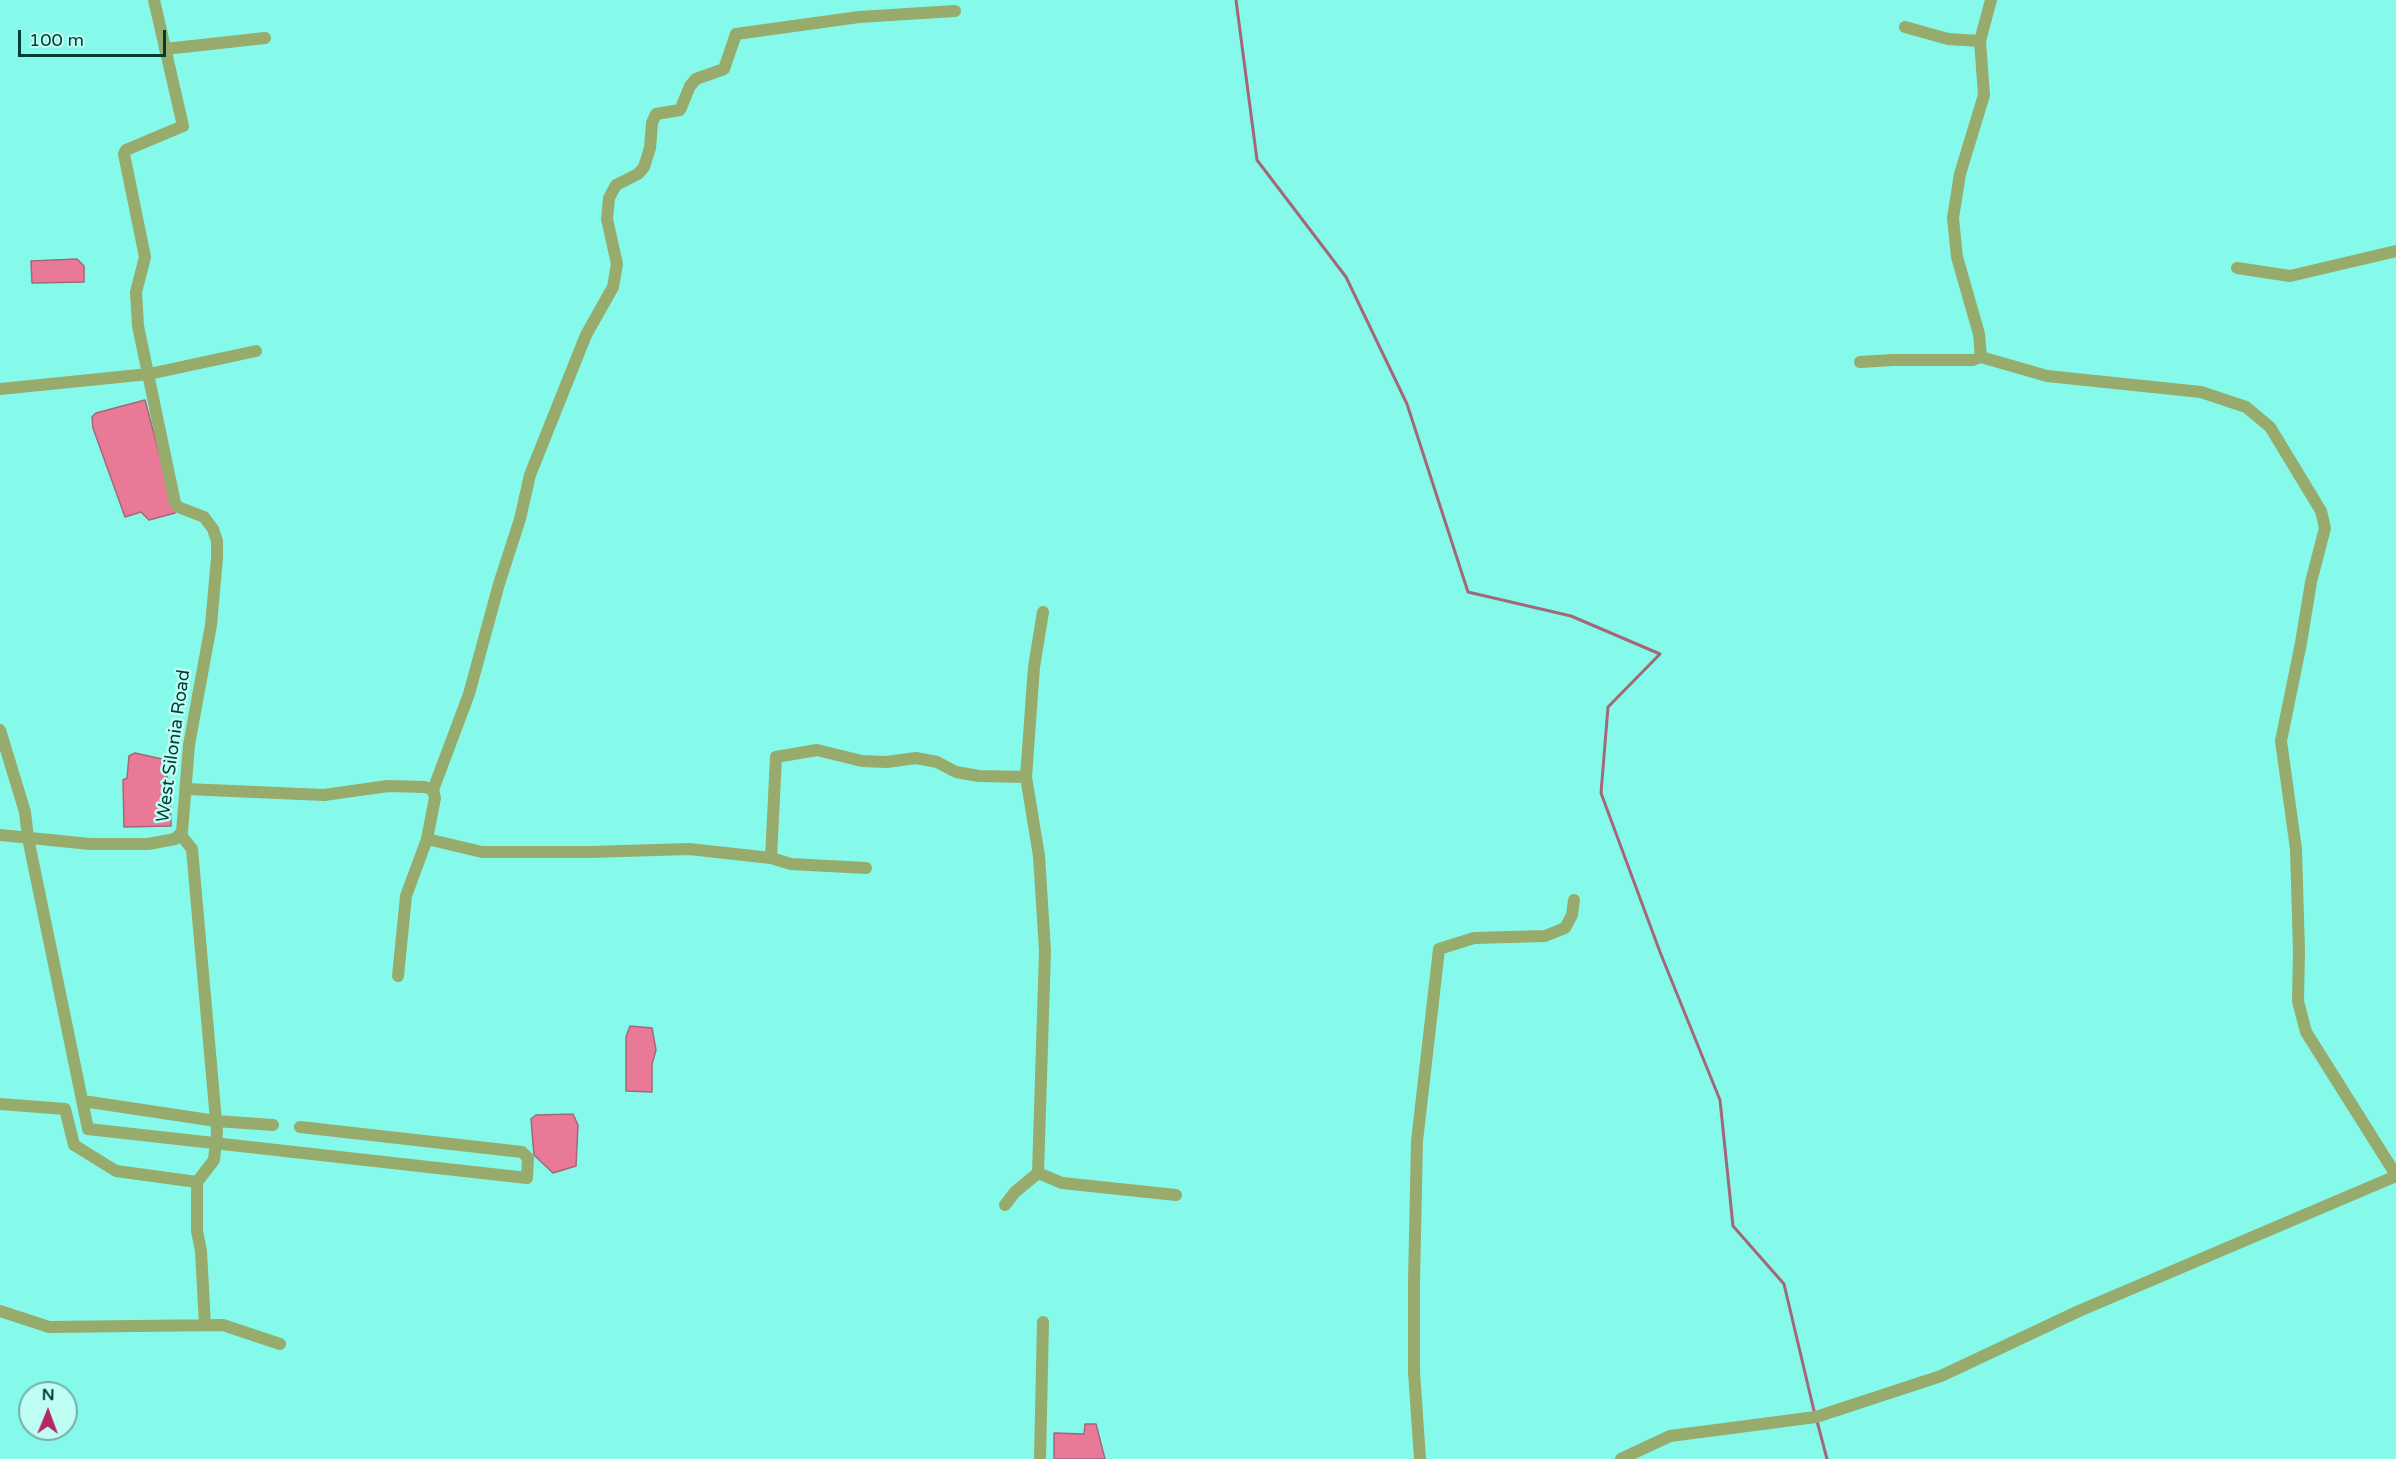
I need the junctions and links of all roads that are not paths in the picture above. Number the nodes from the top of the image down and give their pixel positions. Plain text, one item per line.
1 (154, 0) edge
2 (1991, 0) edge
3 (955, 11) dead end
4 (1905, 27) dead end
5 (265, 38) dead end
6 (1980, 41) junction
7 (165, 49) junction
8 (2396, 251) edge
9 (2237, 268) dead end
10 (256, 351) dead end
11 (1981, 357) junction
12 (1860, 362) dead end
13 (149, 374) junction
14 (0, 389) edge
15 (1043, 612) dead end
16 (0, 730) edge
17 (1026, 777) junction
18 (186, 789) junction
19 (433, 790) junction
20 (180, 834) junction
21 (0, 835) edge
22 (28, 837) junction
23 (427, 839) junction
24 (771, 858) junction
25 (866, 868) dead end
26 (1574, 900) dead end
27 (399, 976) dead end
28 (83, 1101) junction
29 (0, 1104) edge
30 (216, 1120) junction
31 (273, 1125) dead end
32 (300, 1127) dead end
33 (216, 1144) junction
34 (1038, 1173) junction
35 (2396, 1175) edge
36 (197, 1182) junction
37 (1176, 1195) dead end
38 (1005, 1205) dead end
39 (0, 1311) edge
40 (1042, 1322) dead end
41 (204, 1325) junction
42 (280, 1344) dead end
43 (1040, 1459) edge
44 (1420, 1459) edge
45 (1621, 1459) edge

1 - 7 street
2 - 6 street
3 - 19 street
4 - 6 street
5 - 7 street
6 - 11 street
7 - 13 street
8 - 9 street
10 - 13 street
11 - 12 street
11 - 35 street
13 - 14 street
13 - 18 street, West Silonia Road
15 - 17 street
16 - 22 street
17 - 24 street
17 - 34 street
18 - 19 street
18 - 20 street, West Silonia Road
19 - 23 street
20 - 22 street, West Silonia Road
20 - 30 street
21 - 22 street, West Silonia Road
22 - 28 street
23 - 24 street
23 - 27 street
24 - 25 street
26 - 44 street
28 - 30 street
28 - 33 street
29 - 36 street
30 - 31 street
30 - 33 street
32 - 33 street
33 - 36 street
34 - 37 street
34 - 38 street
35 - 45 street
36 - 41 street
39 - 41 street
40 - 43 street
41 - 42 street

